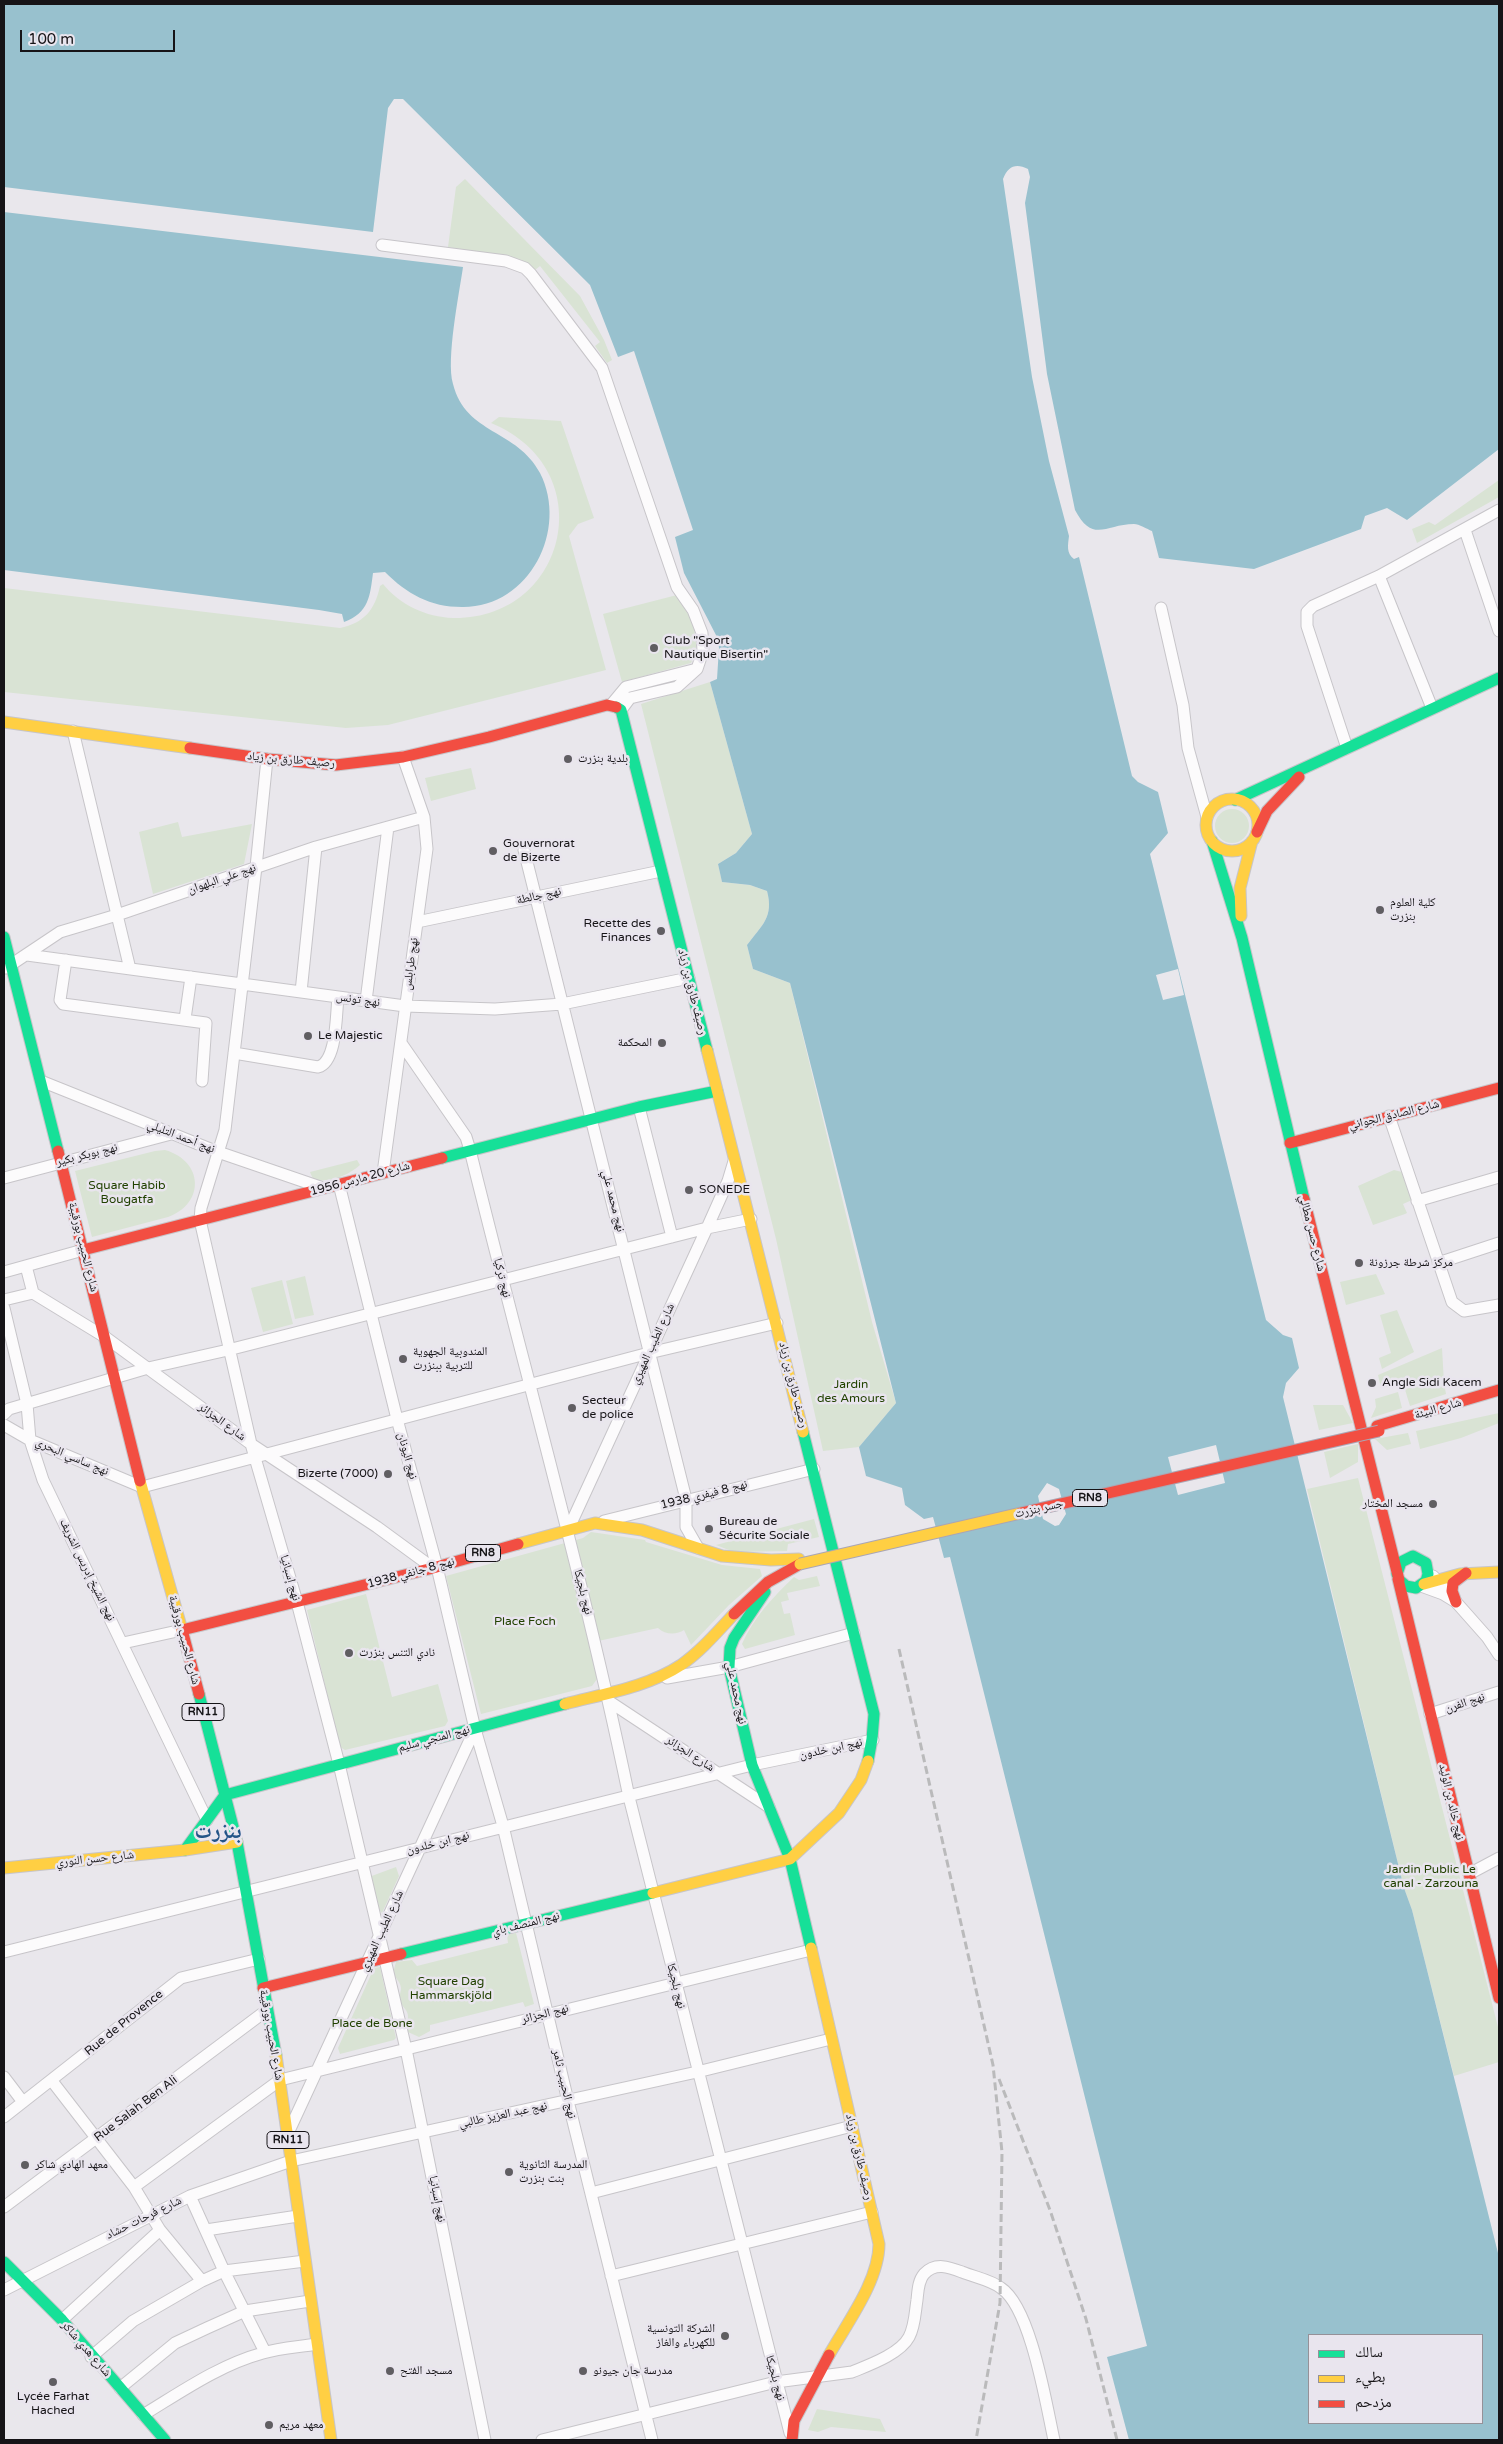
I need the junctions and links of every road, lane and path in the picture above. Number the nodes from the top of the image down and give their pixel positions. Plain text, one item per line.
1 (382, 245) dead end
2 (1499, 510) edge
3 (1465, 530) junction
4 (1379, 576) junction
5 (1161, 608) dead end
6 (1499, 631) edge
7 (1499, 678) edge
8 (616, 707) junction
9 (1432, 708) junction
10 (4, 722) edge
11 (74, 731) junction
12 (1347, 748) junction
13 (403, 757) junction
14 (267, 760) junction
15 (1310, 767) junction
16 (1235, 800) junction
17 (424, 817) junction
18 (1207, 817) junction
19 (388, 827) junction
20 (1254, 837) junction
21 (1212, 841) junction
22 (316, 847) junction
23 (524, 850) dead end
24 (256, 867) junction
25 (661, 871) junction
26 (535, 896) junction
27 (117, 915) junction
28 (417, 922) junction
29 (4, 937) edge
30 (1242, 938) junction
31 (27, 954) junction
32 (66, 960) junction
33 (6, 969) edge
34 (130, 969) junction
35 (191, 977) junction
36 (689, 978) junction
37 (242, 984) junction
38 (301, 992) junction
39 (338, 997) junction
40 (366, 1001) junction
41 (562, 1004) junction
42 (405, 1006) junction
43 (185, 1019) junction
44 (401, 1043) junction
45 (234, 1053) junction
46 (41, 1081) junction
47 (202, 1081) dead end
48 (1499, 1088) edge
49 (717, 1091) junction
50 (1461, 1099) junction
51 (1499, 1099) edge
52 (639, 1106) junction
53 (1389, 1116) junction
54 (592, 1119) junction
55 (171, 1134) junction
56 (1290, 1143) junction
57 (470, 1150) junction
58 (218, 1152) junction
59 (735, 1156) junction
60 (61, 1161) junction
61 (383, 1173) junction
62 (1499, 1177) edge
63 (4, 1178) edge
64 (339, 1184) junction
65 (323, 1188) junction
66 (1417, 1201) junction
67 (751, 1219) junction
68 (200, 1220) junction
69 (707, 1228) junction
70 (672, 1237) junction
71 (1499, 1243) edge
72 (625, 1249) junction
73 (83, 1250) junction
74 (1438, 1263) junction
75 (26, 1266) junction
76 (4, 1272) edge
77 (502, 1280) junction
78 (33, 1293) junction
79 (4, 1300) edge
80 (1499, 1305) edge
81 (4, 1308) edge
82 (372, 1314) junction
83 (777, 1323) junction
84 (105, 1337) junction
85 (228, 1350) junction
86 (649, 1353) junction
87 (148, 1368) junction
88 (116, 1379) junction
89 (530, 1386) junction
90 (1499, 1390) edge
91 (1499, 1402) edge
92 (27, 1404) junction
93 (4, 1414) edge
94 (397, 1419) junction
95 (4, 1425) edge
96 (1378, 1428) junction
97 (30, 1440) junction
98 (251, 1444) junction
99 (267, 1454) junction
100 (255, 1457) junction
101 (814, 1469) junction
102 (142, 1487) junction
103 (686, 1500) junction
104 (595, 1523) junction
105 (1386, 1528) junction
106 (568, 1530) junction
107 (699, 1549) junction
108 (1420, 1558) junction
109 (1435, 1565) junction
110 (435, 1568) junction
111 (783, 1569) junction
112 (1469, 1572) junction
113 (1499, 1572) edge
114 (1397, 1576) junction
115 (1435, 1579) junction
116 (1420, 1586) junction
117 (298, 1602) junction
118 (1456, 1602) junction
119 (1405, 1605) junction
120 (182, 1630) junction
121 (854, 1633) junction
122 (1493, 1637) edge
123 (123, 1643) junction
124 (1499, 1656) edge
125 (729, 1666) junction
126 (643, 1683) junction
127 (1499, 1692) edge
128 (609, 1698) junction
129 (1430, 1714) junction
130 (475, 1729) junction
131 (873, 1740) junction
132 (339, 1764) junction
133 (752, 1765) junction
134 (720, 1773) junction
135 (225, 1795) junction
136 (630, 1797) junction
137 (769, 1807) junction
138 (207, 1820) junction
139 (503, 1826) junction
140 (236, 1842) junction
141 (421, 1847) junction
142 (185, 1850) junction
143 (1499, 1858) edge
144 (790, 1859) junction
145 (362, 1862) junction
146 (4, 1868) edge
147 (1469, 1874) junction
148 (654, 1892) junction
149 (247, 1893) junction
150 (525, 1924) junction
151 (379, 1937) junction
152 (811, 1950) junction
153 (4, 1952) edge
154 (258, 1959) junction
155 (383, 1959) junction
156 (367, 1962) junction
157 (676, 1983) junction
158 (263, 1988) junction
159 (1499, 1998) edge
160 (266, 2010) junction
161 (548, 2013) junction
162 (831, 2039) junction
163 (406, 2049) junction
164 (316, 2072) junction
165 (697, 2072) junction
166 (4, 2077) edge
167 (52, 2080) junction
168 (280, 2080) junction
169 (568, 2101) junction
170 (23, 2102) junction
171 (4, 2117) edge
172 (852, 2126) junction
173 (424, 2131) junction
174 (287, 2134) junction
175 (98, 2138) junction
176 (720, 2159) junction
177 (291, 2161) junction
178 (134, 2187) junction
179 (591, 2193) junction
180 (190, 2196) junction
181 (4, 2207) edge
182 (872, 2212) junction
183 (152, 2214) junction
184 (298, 2216) junction
185 (160, 2230) junction
186 (206, 2230) junction
187 (741, 2244) junction
188 (305, 2261) junction
189 (4, 2262) edge
190 (224, 2271) junction
191 (611, 2276) junction
192 (22, 2279) junction
193 (202, 2281) junction
194 (4, 2290) edge
195 (310, 2301) junction
196 (244, 2311) junction
197 (62, 2320) junction
198 (317, 2344) junction
199 (265, 2352) junction
200 (91, 2357) junction
201 (817, 2376) junction
202 (776, 2382) junction
203 (120, 2388) junction
204 (645, 2414) junction
205 (143, 2415) junction
206 (165, 2440) edge
207 (330, 2440) edge
208 (486, 2440) edge
209 (542, 2440) edge
210 (652, 2440) edge
211 (792, 2440) edge
212 (1054, 2440) edge

1 - 8 street
2 - 3 street
3 - 4 street
3 - 6 street
4 - 9 street
4 - 12 street
5 - 18 street
7 - 9 main road
8 - 13 main road, رصيف طارق بن زياد
8 - 25 main road, رصيف طارق بن زياد
9 - 12 main road
10 - 11 main road, رصيف طارق بن زياد
11 - 14 main road, رصيف طارق بن زياد
11 - 27 street
12 - 15 main road
13 - 14 main road, رصيف طارق بن زياد
13 - 17 street, نهج طرابلس
14 - 24 street
15 - 16 main road
15 - 20 main road
16 - 18 main road
16 - 20 main road
17 - 19 street, نهج علي البلهوان
17 - 28 street, نهج طرابلس
18 - 21 main road
19 - 22 street, نهج علي البلهوان
19 - 40 street
20 - 21 main road
20 - 30 main road
21 - 30 main road
22 - 24 street, نهج علي البلهوان
22 - 38 street
23 - 26 street, نهج محمد علي
24 - 27 street, نهج علي البلهوان
24 - 37 street
25 - 26 street, نهج جالطة
25 - 36 main road, رصيف طارق بن زياد
26 - 28 street, نهج جالطة
26 - 41 street, نهج محمد علي
27 - 31 street, نهج علي البلهوان
27 - 34 street
28 - 42 street, نهج طرابلس
29 - 33 main road, شارع الحبيب بورقيبة
30 - 56 main road, شارع حسن مطالي
31 - 32 street, نهج تونس
31 - 33 street, نهج علي البلهوان
32 - 34 street, نهج تونس
32 - 43 street
33 - 46 main road, شارع الحبيب بورقيبة
34 - 35 street, نهج تونس
35 - 37 street, نهج تونس
35 - 43 street
36 - 41 street, نهج تونس
36 - 49 main road, رصيف طارق بن زياد
37 - 38 street, نهج تونس
37 - 45 street
38 - 39 street, نهج تونس
39 - 40 street, نهج تونس
39 - 45 street
40 - 42 street, نهج تونس
41 - 42 street, نهج تونس
41 - 54 street, نهج محمد علي
42 - 44 street, نهج طرابلس
43 - 47 street
44 - 57 street, نهج تركيا
44 - 61 street, نهج طرابلس
45 - 58 street
46 - 55 street, نهج أحمد التليلي
46 - 60 main road, شارع الحبيب بورقيبة
48 - 50 main road, شارع الصادق الجواني
49 - 52 main road, شارع 20 مارس 1956
49 - 59 main road, رصيف طارق بن زياد
50 - 51 main road
50 - 53 main road, شارع الصادق الجواني
52 - 54 main road, شارع 20 مارس 1956
52 - 70 street
53 - 56 main road, شارع الصادق الجواني
53 - 66 street
54 - 57 main road, شارع 20 مارس 1956
54 - 72 street, نهج محمد علي
55 - 58 street, نهج أحمد التليلي
55 - 60 street, نهج بوبكر بكير
56 - 105 main road, شارع حسن مطالي
57 - 61 main road, شارع 20 مارس 1956
57 - 77 street, نهج تركيا
58 - 65 street, نهج أحمد التليلي
58 - 68 street
59 - 67 main road, رصيف طارق بن زياد
59 - 69 street, شارع الطيب المهيري
60 - 63 street, نهج بوبكر بكير
60 - 73 main road, شارع الحبيب بورقيبة
61 - 64 main road, شارع 20 مارس 1956
62 - 66 street
64 - 65 main road, شارع 20 مارس 1956
64 - 82 street, نهج اليونان
65 - 68 main road, شارع 20 مارس 1956
66 - 74 street
67 - 69 street
67 - 83 main road, رصيف طارق بن زياد
68 - 73 main road, شارع 20 مارس 1956
68 - 85 street, نهج إسبانيا
69 - 70 street
69 - 86 street, شارع الطيب المهيري
70 - 72 street
71 - 74 street
72 - 77 street
72 - 86 street, نهج محمد علي
73 - 75 street, شارع 20 مارس 1956
73 - 84 main road, شارع الحبيب بورقيبة
74 - 80 street
75 - 76 street, شارع 20 مارس 1956
75 - 78 street
77 - 82 street
77 - 89 street, نهج تركيا
78 - 79 street
78 - 84 street, شارع الجزائر
81 - 92 street, نهج الشيخ إدريس الشريف
82 - 85 street
82 - 94 street, نهج اليونان
83 - 86 street
83 - 101 main road, رصيف طارق بن زياد
84 - 87 street, شارع الجزائر
84 - 88 main road, شارع الحبيب بورقيبة / RN11
85 - 87 street
85 - 98 street, نهج إسبانيا
86 - 89 street
86 - 103 street, نهج محمد علي
86 - 106 street, شارع الطيب المهيري
87 - 88 street
87 - 98 street, شارع الجزائر
88 - 92 street
88 - 102 main road, شارع الحبيب بورقيبة / RN11
89 - 94 street
89 - 106 street, نهج تركيا
90 - 96 main road, شارع البيئة / RN8
91 - 96 main road, شارع البيئة / RN8
92 - 93 street
92 - 97 street, نهج الشيخ إدريس الشريف
94 - 99 street
94 - 110 street, نهج اليونان
95 - 97 street, نهج ساسي البحري
96 - 111 main road, جسر بنزرت / RN8
97 - 102 street, نهج ساسي البحري
97 - 123 street, نهج الشيخ إدريس الشريف
98 - 99 street, شارع الجزائر
98 - 100 street, نهج إسبانيا
99 - 100 street
99 - 110 street, شارع الجزائر
100 - 102 street
100 - 117 street, نهج إسبانيا
101 - 103 street, نهج 8 فيفري 1938
101 - 121 main road, رصيف طارق بن زياد
102 - 120 main road, شارع الحبيب بورقيبة / RN11
103 - 104 street, نهج 8 فيفري 1938
103 - 107 street, نهج محمد علي
104 - 106 main road, نهج 8 جانفي 1938 / RN8
104 - 107 main road, نهج 8 جانفي 1938 / RN8
105 - 108 main road
105 - 114 main road, شارع حسن مطالي
106 - 110 main road, نهج 8 جانفي 1938 / RN8
106 - 128 street, نهج بلجيكا
107 - 111 main road, نهج 8 جانفي 1938 / RN8
108 - 109 main road
108 - 114 main road
109 - 112 main road
109 - 115 street
109 - 116 main road
110 - 117 main road, نهج 8 جانفي 1938 / RN8
110 - 130 street, نهج اليونان
111 - 125 main road, نهج محمد علي
111 - 126 main road, نهج المنجي سليم
112 - 113 main road
112 - 115 main road
112 - 118 main road
114 - 116 main road
114 - 119 main road, شارع حسن مطالي
115 - 116 main road
115 - 118 street
116 - 118 street
116 - 119 main road
117 - 120 main road, نهج 8 جانفي 1938 / RN8
117 - 132 street, نهج إسبانيا
118 - 122 street
119 - 129 main road, نهج خالد بن الوليد
120 - 123 street
120 - 135 main road, شارع الحبيب بورقيبة / RN11
121 - 125 street, نهج المنجي سليم
121 - 131 main road, رصيف طارق بن زياد
122 - 124 street
123 - 138 street, نهج الشيخ إدريس الشريف
125 - 126 street, نهج المنجي سليم
125 - 133 main road, نهج محمد علي
126 - 128 main road, نهج المنجي سليم
127 - 129 street, نهج الفرن
128 - 130 main road, نهج المنجي سليم
128 - 134 street, شارع الجزائر
128 - 136 street, نهج بلجيكا
129 - 147 main road, نهج خالد بن الوليد
130 - 132 main road, نهج المنجي سليم
130 - 139 street, نهج الحبيب ثامر
130 - 141 street, شارع الطيب المهيري
131 - 133 street, نهج ابن خلدون
131 - 144 main road, رصيف طارق بن زياد
132 - 135 main road, نهج المنجي سليم
132 - 145 street, نهج إسبانيا
133 - 134 street, نهج ابن خلدون
133 - 137 main road, رصيف طارق بن زياد
134 - 136 street, نهج ابن خلدون
134 - 137 street, شارع الجزائر
135 - 138 main road
135 - 140 main road, شارع الحبيب بورقيبة / RN11
136 - 139 street, نهج ابن خلدون
136 - 148 street, نهج بلجيكا
137 - 144 main road, رصيف طارق بن زياد
138 - 142 main road
139 - 141 street, نهج ابن خلدون
139 - 150 street, نهج الحبيب ثامر
140 - 142 main road, شارع حسن النوري
140 - 149 main road, شارع الحبيب بورقيبة / RN11
141 - 145 street, نهج ابن خلدون
141 - 151 street, شارع الطيب المهيري
142 - 146 main road, شارع حسن النوري
143 - 147 street
144 - 148 main road, نهج المنصف باي
144 - 152 main road, رصيف طارق بن زياد
145 - 149 street, نهج ابن خلدون
145 - 151 street, نهج إسبانيا
147 - 159 main road, نهج خالد بن الوليد
148 - 150 main road, نهج المنصف باي
148 - 157 street, نهج بلجيكا
149 - 153 street, نهج ابن خلدون
149 - 154 main road, شارع الحبيب بورقيبة / RN11
150 - 155 main road, نهج المنصف باي
150 - 161 street, نهج الحبيب ثامر
151 - 155 street, نهج إسبانيا
151 - 156 street, شارع الطيب المهيري
152 - 157 street, نهج الجزائر
152 - 162 main road, رصيف طارق بن زياد
154 - 158 main road, شارع الحبيب بورقيبة / RN11
154 - 167 street, Rue de Provence
155 - 156 main road, نهج المنصف باي
155 - 163 street, نهج إسبانيا
156 - 158 main road, نهج المنصف باي
156 - 164 street, شارع الطيب المهيري
157 - 161 street, نهج الجزائر
157 - 165 street, نهج بلجيكا
158 - 160 main road, شارع الحبيب بورقيبة / RN11
160 - 168 main road, شارع الحبيب بورقيبة / RN11
160 - 175 street, Rue Salah Ben Ali
161 - 163 street, نهج الجزائر
161 - 169 street, نهج الحبيب ثامر
162 - 165 street, نهج عبد العزيز طالبي
162 - 172 main road, رصيف طارق بن زياد
163 - 164 street, نهج الجزائر
163 - 173 street, نهج إسبانيا
164 - 168 street, نهج الجزائر
164 - 174 street, شارع الطيب المهيري
165 - 169 street, نهج عبد العزيز طالبي
165 - 176 street, نهج بلجيكا
166 - 170 street
167 - 170 street, Rue de Provence
167 - 175 street
168 - 174 main road, شارع الحبيب بورقيبة / RN11
168 - 178 street
169 - 173 street, نهج عبد العزيز طالبي
169 - 179 street, نهج الحبيب ثامر
170 - 171 street, Rue de Provence
172 - 176 street
172 - 182 main road, رصيف طارق بن زياد
173 - 177 street, نهج عبد العزيز طالبي
173 - 208 street, نهج إسبانيا
174 - 177 main road, شارع الحبيب بورقيبة / RN11
175 - 178 street
175 - 181 street, Rue Salah Ben Ali
176 - 179 street
176 - 187 street, نهج بلجيكا
177 - 180 street, شارع فرحات حشاد
177 - 184 main road, شارع الحبيب بورقيبة / RN11
178 - 183 street
179 - 191 street, نهج الحبيب ثامر
180 - 183 street, شارع فرحات حشاد
180 - 186 street
182 - 187 street
182 - 201 main road, رصيف طارق بن زياد
183 - 185 street
183 - 192 street, شارع فرحات حشاد
184 - 186 street
184 - 188 main road, شارع الحبيب بورقيبة / RN11
185 - 193 street
185 - 197 street
186 - 190 street
187 - 191 street
187 - 202 street, نهج بلجيكا
188 - 190 street
188 - 195 main road, شارع الحبيب بورقيبة / RN11
189 - 192 main road, شارع هدي شاكر
190 - 193 street
190 - 196 street
191 - 204 street, نهج الحبيب ثامر
192 - 194 street, شارع فرحات حشاد
192 - 197 main road, شارع هدي شاكر
193 - 200 street
195 - 196 street
195 - 198 main road, شارع الحبيب بورقيبة / RN11
196 - 199 street
196 - 203 street
197 - 200 main road, شارع هدي شاكر
198 - 199 street
198 - 207 main road, شارع الحبيب بورقيبة / RN11
199 - 205 street
200 - 203 main road, شارع هدي شاكر
201 - 202 street
201 - 211 main road, رصيف طارق بن زياد
201 - 212 street
202 - 204 street
202 - 211 street, نهج بلجيكا
203 - 205 main road, شارع هدي شاكر
204 - 209 street
204 - 210 street, نهج الحبيب ثامر
205 - 206 main road, شارع هدي شاكر

